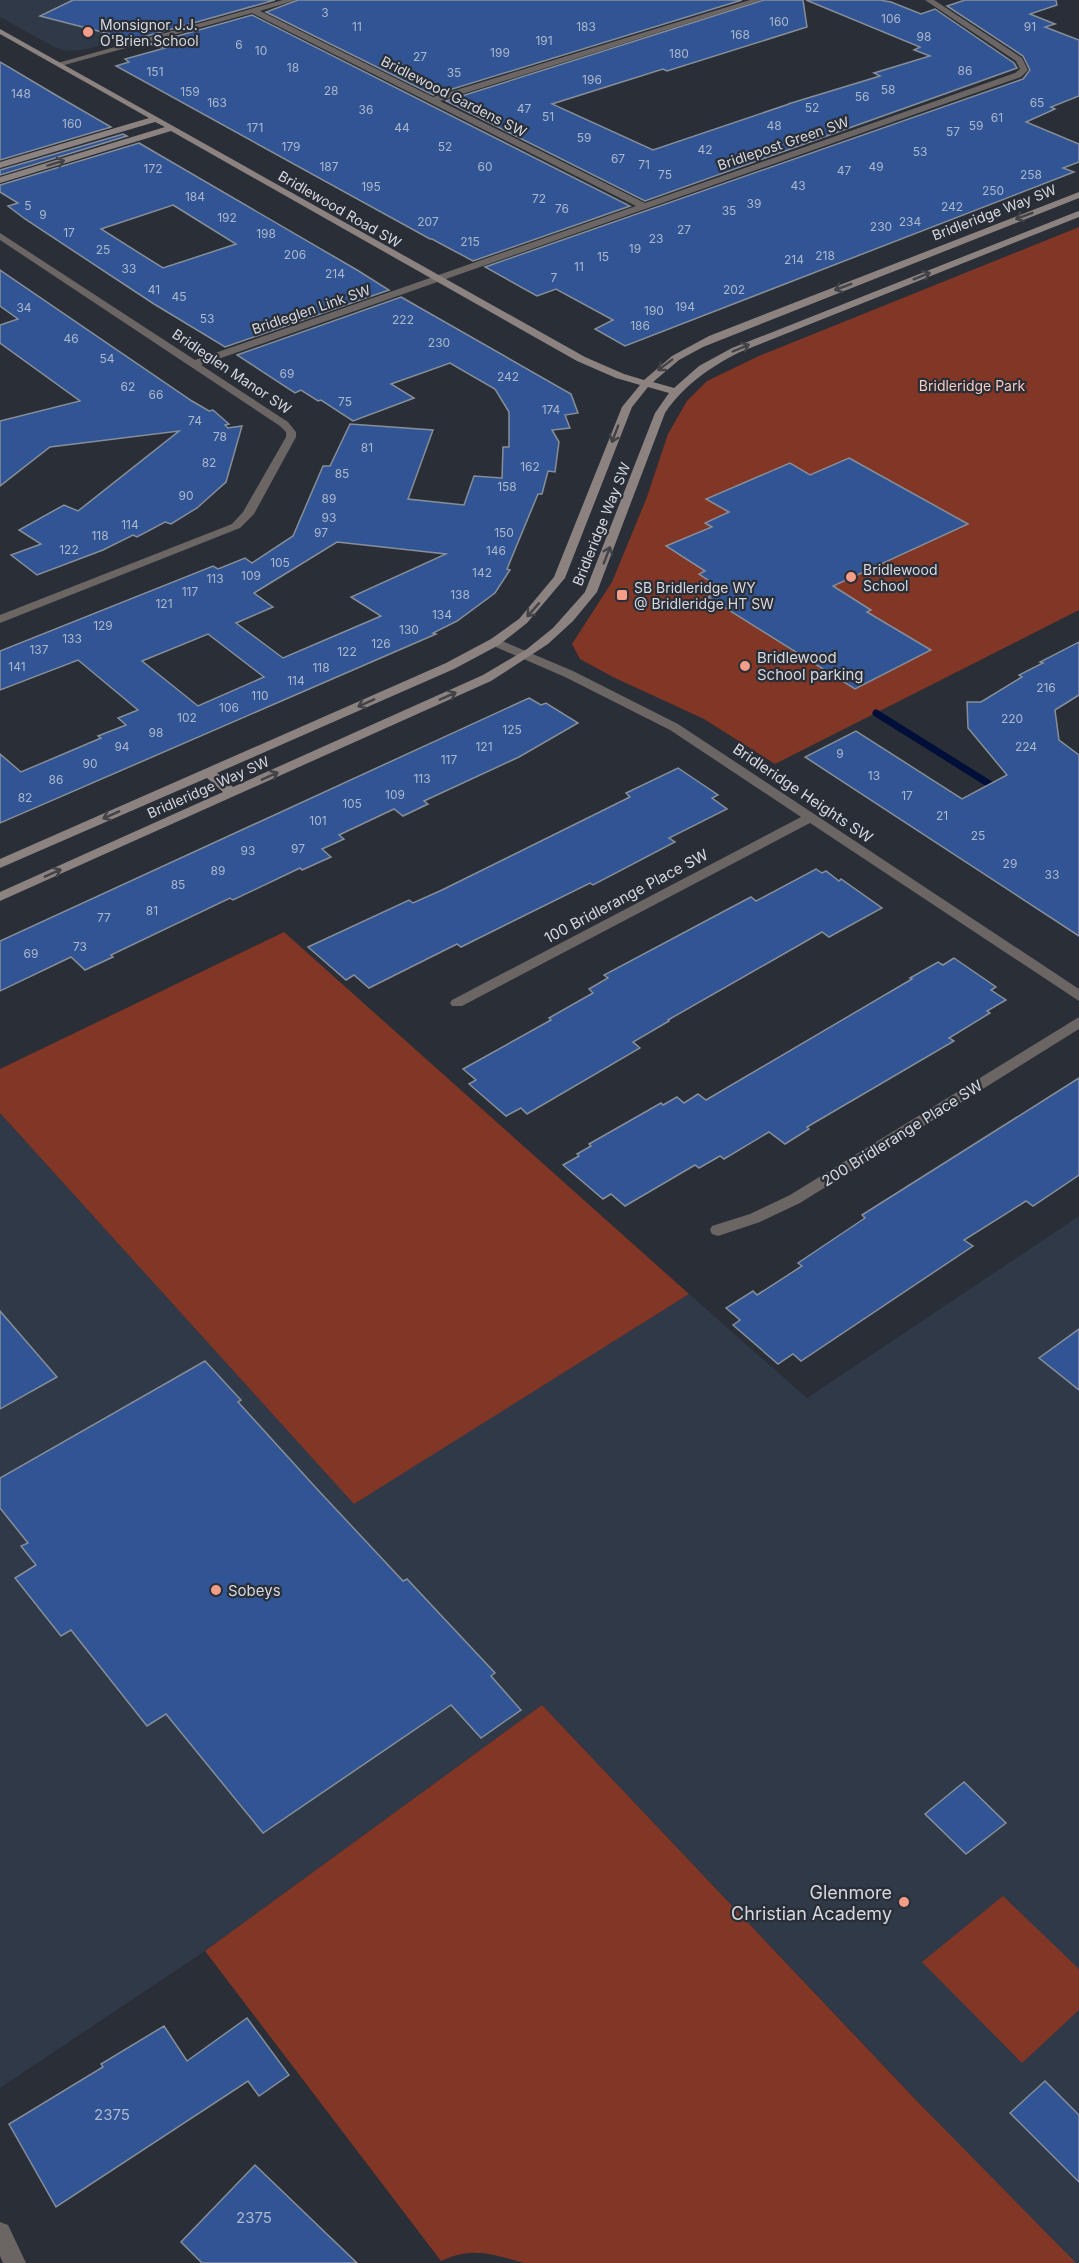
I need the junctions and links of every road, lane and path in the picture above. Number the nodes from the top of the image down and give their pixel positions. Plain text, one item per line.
1 (292, 0) edge
2 (758, 0) edge
3 (929, 0) edge
4 (252, 10) junction
5 (0, 31) edge
6 (58, 64) junction
7 (433, 100) junction
8 (156, 119) junction
9 (172, 129) junction
10 (0, 165) edge
11 (0, 180) edge
12 (1079, 195) edge
13 (644, 206) junction
14 (1079, 214) edge
15 (0, 236) edge
16 (932, 252) junction
17 (955, 263) junction
18 (437, 279) junction
19 (194, 364) junction
20 (644, 384) junction
21 (675, 392) junction
22 (0, 619) edge
23 (495, 642) junction
24 (525, 656) junction
25 (208, 772) junction
26 (232, 793) junction
27 (811, 817) junction
28 (0, 864) edge
29 (0, 897) edge
30 (1079, 996) edge
31 (458, 1004) dead end
32 (1079, 1022) edge
33 (718, 1230) dead end
34 (0, 2234) edge
35 (15, 2263) edge

1 - 4 street
2 - 7 street
3 - 13 street, Bridlepost Green SW
4 - 6 street
4 - 7 street, Bridlewood Gardens SW
5 - 6 street, Bridlewood Road SW
6 - 8 street, Bridlewood Road SW
7 - 13 street, Bridlewood Gardens SW
8 - 9 street, Bridlewood Road SW
8 - 10 street
11 -> 9 street
9 - 18 street, Bridlewood Road SW
12 -> 16 street, Bridleridge Way SW
13 - 18 street, Bridlepost Green SW
14 - 17 street, Bridleridge Way SW
15 - 19 street, Bridleglen Manor SW
16 - 17 street
16 -> 20 street, Bridleridge Way SW
21 -> 17 street, Bridleridge Way SW
18 - 19 street, Bridleglen Link SW
18 - 20 street, Bridlewood Road SW
19 - 22 street, Bridleglen Manor SW
20 - 21 street, Bridlewood Road SW
20 -> 23 street, Bridleridge Way SW
24 -> 21 street, Bridleridge Way SW
23 - 24 street, Bridleridge Heights SW
23 -> 25 street, Bridleridge Way SW
26 -> 24 street, Bridleridge Way SW
24 - 27 street, Bridleridge Heights SW
25 - 26 street
25 -> 28 street, Bridleridge Way SW
29 -> 26 street, Bridleridge Way SW
27 - 30 street, Bridleridge Heights SW
27 - 31 street, 100 Bridlerange Place SW
32 - 33 street, 200 Bridlerange Place SW
34 - 35 street

